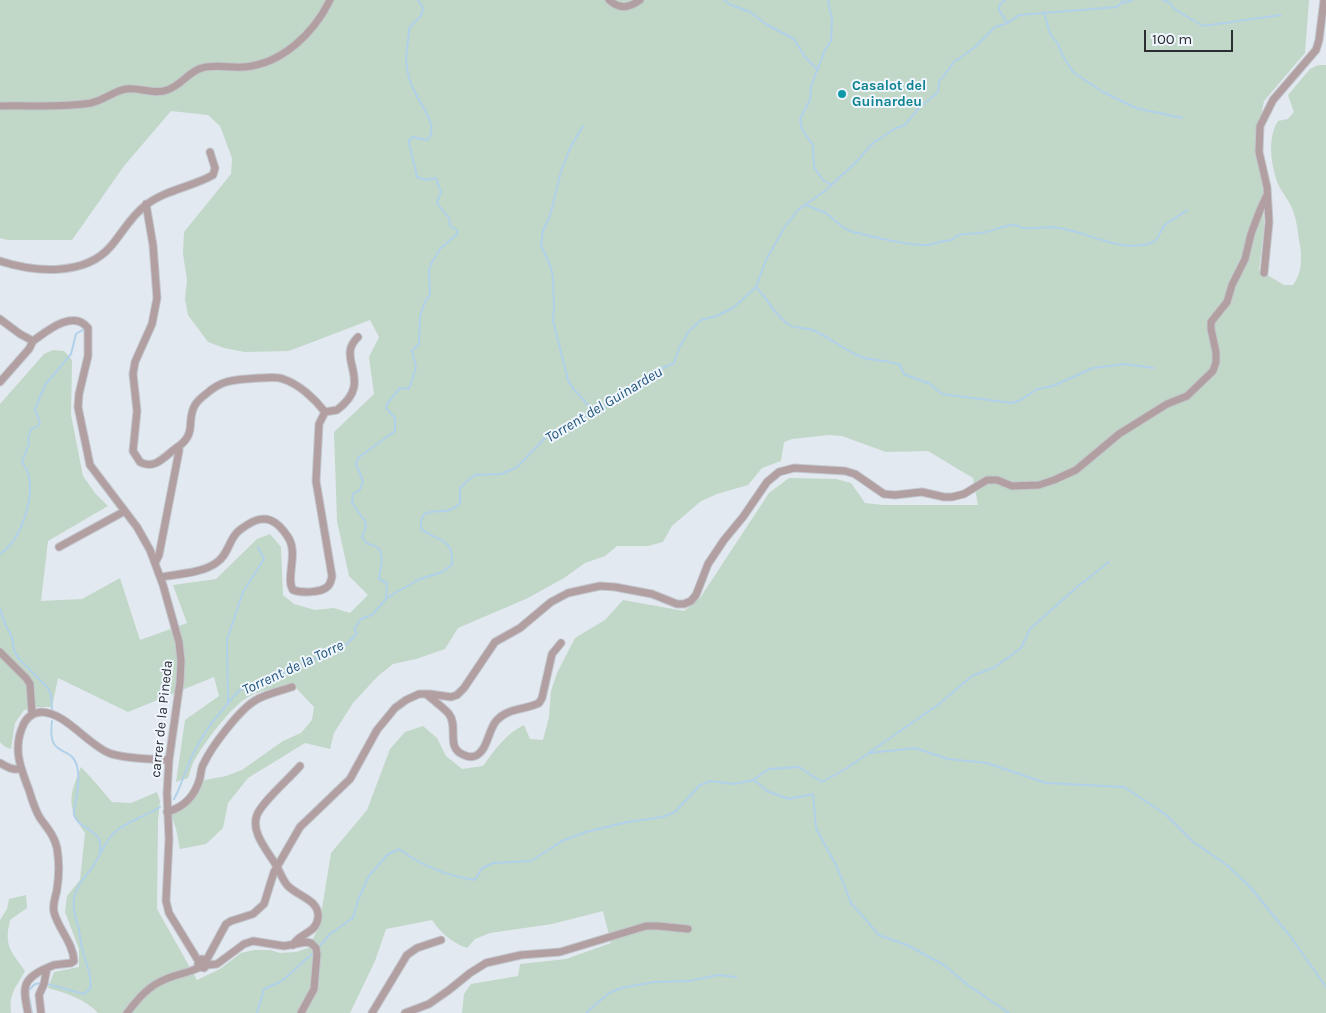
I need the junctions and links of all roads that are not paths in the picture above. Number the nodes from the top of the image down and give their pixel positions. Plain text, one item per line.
1 (330, 0) edge
2 (609, 0) edge
3 (640, 0) edge
4 (1324, 0) edge
5 (0, 106) edge
6 (210, 152) dead end
7 (1267, 196) junction
8 (146, 204) junction
9 (0, 260) edge
10 (1264, 273) dead end
11 (0, 319) edge
12 (358, 337) dead end
13 (33, 341) junction
14 (0, 382) edge
15 (325, 412) junction
16 (179, 446) junction
17 (125, 511) junction
18 (59, 547) dead end
19 (156, 561) junction
20 (160, 577) junction
21 (561, 643) dead end
22 (0, 652) edge
23 (292, 687) dead end
24 (426, 694) junction
25 (32, 714) junction
26 (169, 760) junction
27 (0, 763) edge
28 (300, 766) dead end
29 (20, 768) junction
30 (167, 812) junction
31 (277, 866) junction
32 (688, 929) dead end
33 (441, 940) dead end
34 (293, 945) junction
35 (203, 964) junction
36 (47, 968) junction
37 (28, 1013) edge
38 (41, 1013) edge
39 (127, 1013) edge
40 (301, 1013) edge
41 (372, 1013) edge
42 (405, 1013) edge

1 - 5 street
2 - 3 street
4 - 7 street
6 - 8 street
7 - 10 street
7 - 24 street
8 - 9 street
8 - 16 street
11 - 13 street
12 - 15 street
13 - 14 street
13 - 17 street, carrer de la Pineda
15 - 16 street
15 - 20 street
16 - 19 street
17 - 18 street
17 - 19 street, carrer de la Pineda
19 - 20 street, carrer de la Pineda
20 - 26 street, carrer de la Pineda
21 - 24 street
22 - 25 street
23 - 30 street
24 - 31 street
25 - 26 street
25 - 29 street
26 - 30 street, carrer de la Pineda
27 - 29 street
28 - 31 street
29 - 36 street
30 - 35 street, carrer de la Pineda
31 - 34 street
31 - 35 street
32 - 42 street
33 - 41 street
34 - 35 street
34 - 40 street
35 - 39 street
36 - 37 street
36 - 38 street

